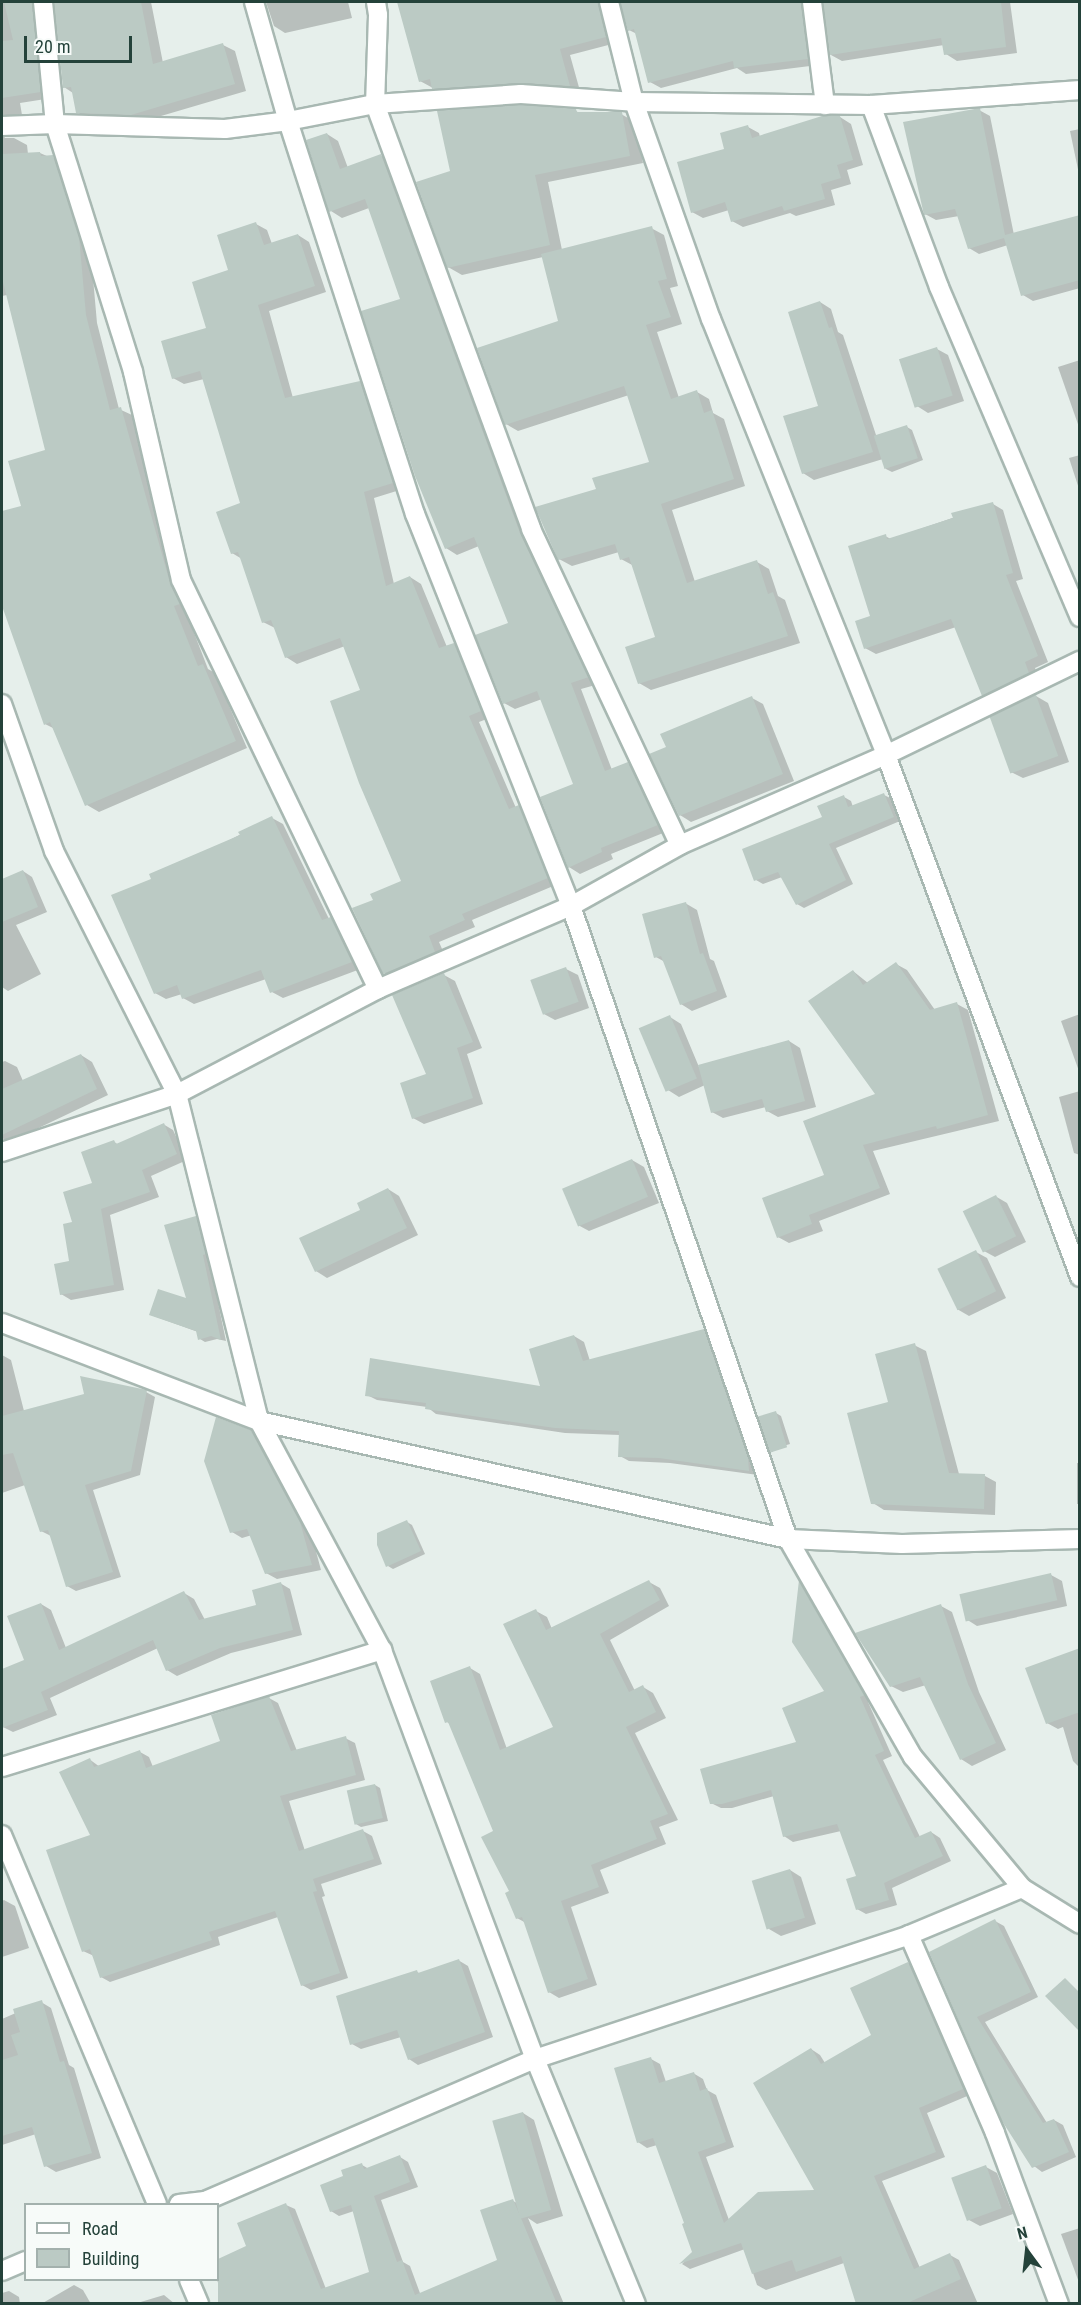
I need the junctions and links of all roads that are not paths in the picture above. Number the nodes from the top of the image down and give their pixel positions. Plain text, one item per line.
1 (44, 2) edge
2 (254, 2) edge
3 (376, 2) edge
4 (609, 2) edge
5 (812, 2) edge
6 (1080, 90) edge
7 (634, 102) junction
8 (375, 104) junction
9 (825, 105) junction
10 (871, 105) junction
11 (288, 121) junction
12 (55, 124) junction
13 (2, 126) edge
14 (1080, 617) edge
15 (1080, 661) edge
16 (2, 704) edge
17 (886, 755) junction
18 (680, 845) junction
19 (571, 906) junction
20 (378, 990) junction
21 (177, 1094) junction
22 (2, 1152) edge
23 (1080, 1276) edge
24 (2, 1323) edge
25 (259, 1421) junction
26 (789, 1539) junction
27 (1080, 1539) edge
28 (382, 1650) junction
29 (2, 1767) edge
30 (2, 1834) edge
31 (1022, 1888) junction
32 (1080, 1924) edge
33 (909, 1935) junction
34 (535, 2059) junction
35 (156, 2203) edge
36 (189, 2203) edge
37 (24, 2263) edge
38 (2, 2271) edge
39 (189, 2281) edge
40 (199, 2304) edge
41 (636, 2304) edge
42 (1059, 2304) edge

1 - 12 street
2 - 11 street
3 - 8 street
4 - 7 street
5 - 9 street
6 - 10 street
7 - 8 street
7 - 9 street
7 - 17 street
8 - 11 street
8 - 18 street
9 - 10 street
10 - 14 street
11 - 12 street
11 - 19 street
12 - 13 street
12 - 20 street
15 - 17 street
16 - 21 street
17 - 18 street
17 - 23 street
18 - 19 street
19 - 20 street
19 - 26 street
20 - 21 street
21 - 22 street
21 - 25 street
24 - 25 street
25 - 26 street
25 - 28 street
26 - 27 street
26 - 31 street
28 - 29 street
28 - 34 street
30 - 35 street
31 - 32 street
31 - 33 street
33 - 34 street
33 - 42 street
34 - 36 street
34 - 41 street
37 - 38 street
39 - 40 street

